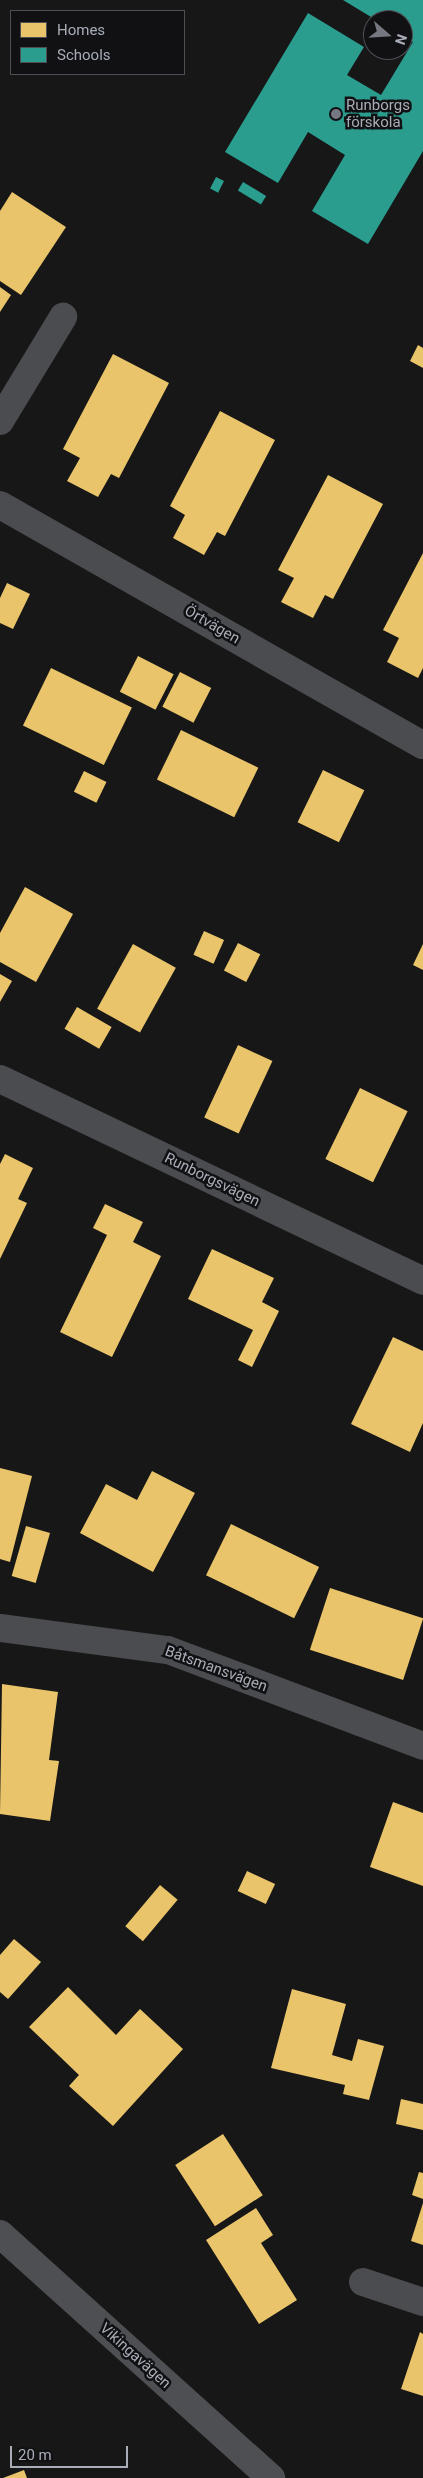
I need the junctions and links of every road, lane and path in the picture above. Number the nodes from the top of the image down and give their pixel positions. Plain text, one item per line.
1 (63, 317) dead end
2 (0, 421) edge
3 (0, 505) edge
4 (423, 745) edge
5 (0, 1079) edge
6 (421, 1275) edge
7 (0, 1628) edge
8 (423, 1746) edge
9 (0, 2234) edge
10 (362, 2282) dead end
11 (423, 2302) edge
12 (271, 2478) edge

1 - 2 street
3 - 4 street, Örtvägen
5 - 6 street, Runborgsvägen
7 - 8 street, Båtsmansvägen
9 - 12 main road, Vikingavägen
10 - 11 street

